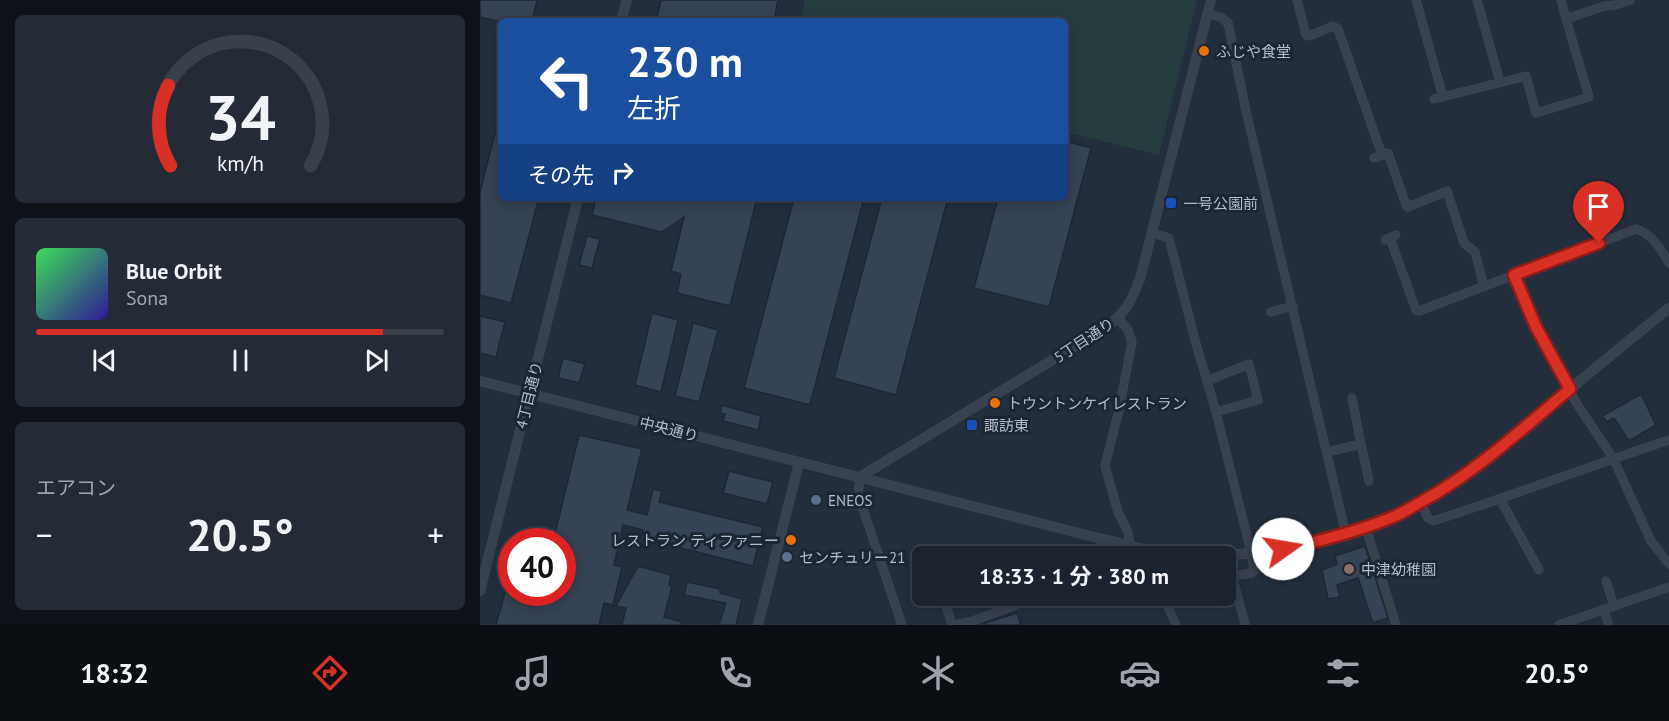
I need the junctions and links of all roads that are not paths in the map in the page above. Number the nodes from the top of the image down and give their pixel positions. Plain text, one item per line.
1 (627, 0) edge
2 (1210, 0) edge
3 (1296, 0) edge
4 (1416, 0) edge
5 (1477, 0) edge
6 (1561, 0) edge
7 (1630, 0) edge
8 (1207, 13) junction
9 (622, 18) edge
10 (1566, 19) junction
11 (1500, 82) junction
12 (1443, 97) junction
13 (1434, 99) dead end
14 (577, 201) edge
15 (1152, 233) junction
16 (1390, 238) dead end
17 (1669, 262) edge
18 (1514, 275) junction
19 (1484, 287) junction
20 (1293, 306) junction
21 (1669, 308) edge
22 (1271, 312) dead end
23 (1118, 318) junction
24 (480, 381) edge
25 (1207, 381) junction
26 (1570, 389) junction
27 (529, 394) junction
28 (1356, 403) dead end
29 (1216, 412) junction
30 (1669, 440) edge
31 (1361, 444) junction
32 (1327, 452) junction
33 (1613, 458) junction
34 (799, 463) junction
35 (1370, 475) dead end
36 (859, 478) junction
37 (1500, 499) junction
38 (1421, 502) junction
39 (1366, 528) junction
40 (1346, 535) junction
41 (1102, 539) junction
42 (1130, 545) joint
43 (1100, 546) edge
44 (1251, 552) junction
45 (1236, 553) edge
46 (1669, 564) edge
47 (1534, 566) dead end
48 (1606, 581) dead end
49 (1669, 586) edge
50 (480, 591) edge
51 (946, 606) edge
52 (1013, 606) edge
53 (1167, 606) edge
54 (1614, 606) junction
55 (1603, 609) junction
56 (1245, 624) edge
57 (758, 625) edge
58 (902, 625) edge
59 (953, 625) edge
60 (1176, 625) edge
61 (1396, 625) edge
62 (1559, 625) edge
63 (1609, 625) edge

1 - 9 street
2 - 8 street, 5丁目通り
3 - 19 street
4 - 12 street
5 - 11 street
6 - 10 street
7 - 10 street
8 - 15 street, 5丁目通り
8 - 20 street
10 - 11 street
11 - 12 street
12 - 13 street
14 - 27 street, 4丁目通り
15 - 23 street, 5丁目通り
15 - 25 street
16 - 19 street
17 - 18 street
18 - 19 street
18 - 26 street
20 - 22 street
20 - 32 street
21 - 26 street, 中央通り
23 - 36 street, 5丁目通り
23 - 42 street
24 - 27 street, 中央通り
25 - 29 street
25 - 29 street
26 - 33 street
26 - 38 street, 中央通り
27 - 34 street, 中央通り
27 - 50 street, 4丁目通り
28 - 31 street
29 - 44 street
30 - 33 street
31 - 32 street
31 - 35 street
32 - 40 street
33 - 37 street
33 - 46 street
34 - 36 street, 中央通り
34 - 57 street
36 - 41 street, 中央通り
36 - 58 street
37 - 38 street
37 - 47 street
38 - 39 street, 中央通り
39 - 40 street, 中央通り
39 - 61 street
40 - 44 street, 中央通り
41 - 42 street, 中央通り
41 - 43 street
44 - 45 street, 中央通り
44 - 56 street
48 - 54 street
49 - 54 street
51 - 59 street
52 - 59 street
53 - 60 street
54 - 55 street
55 - 62 street
55 - 63 street

